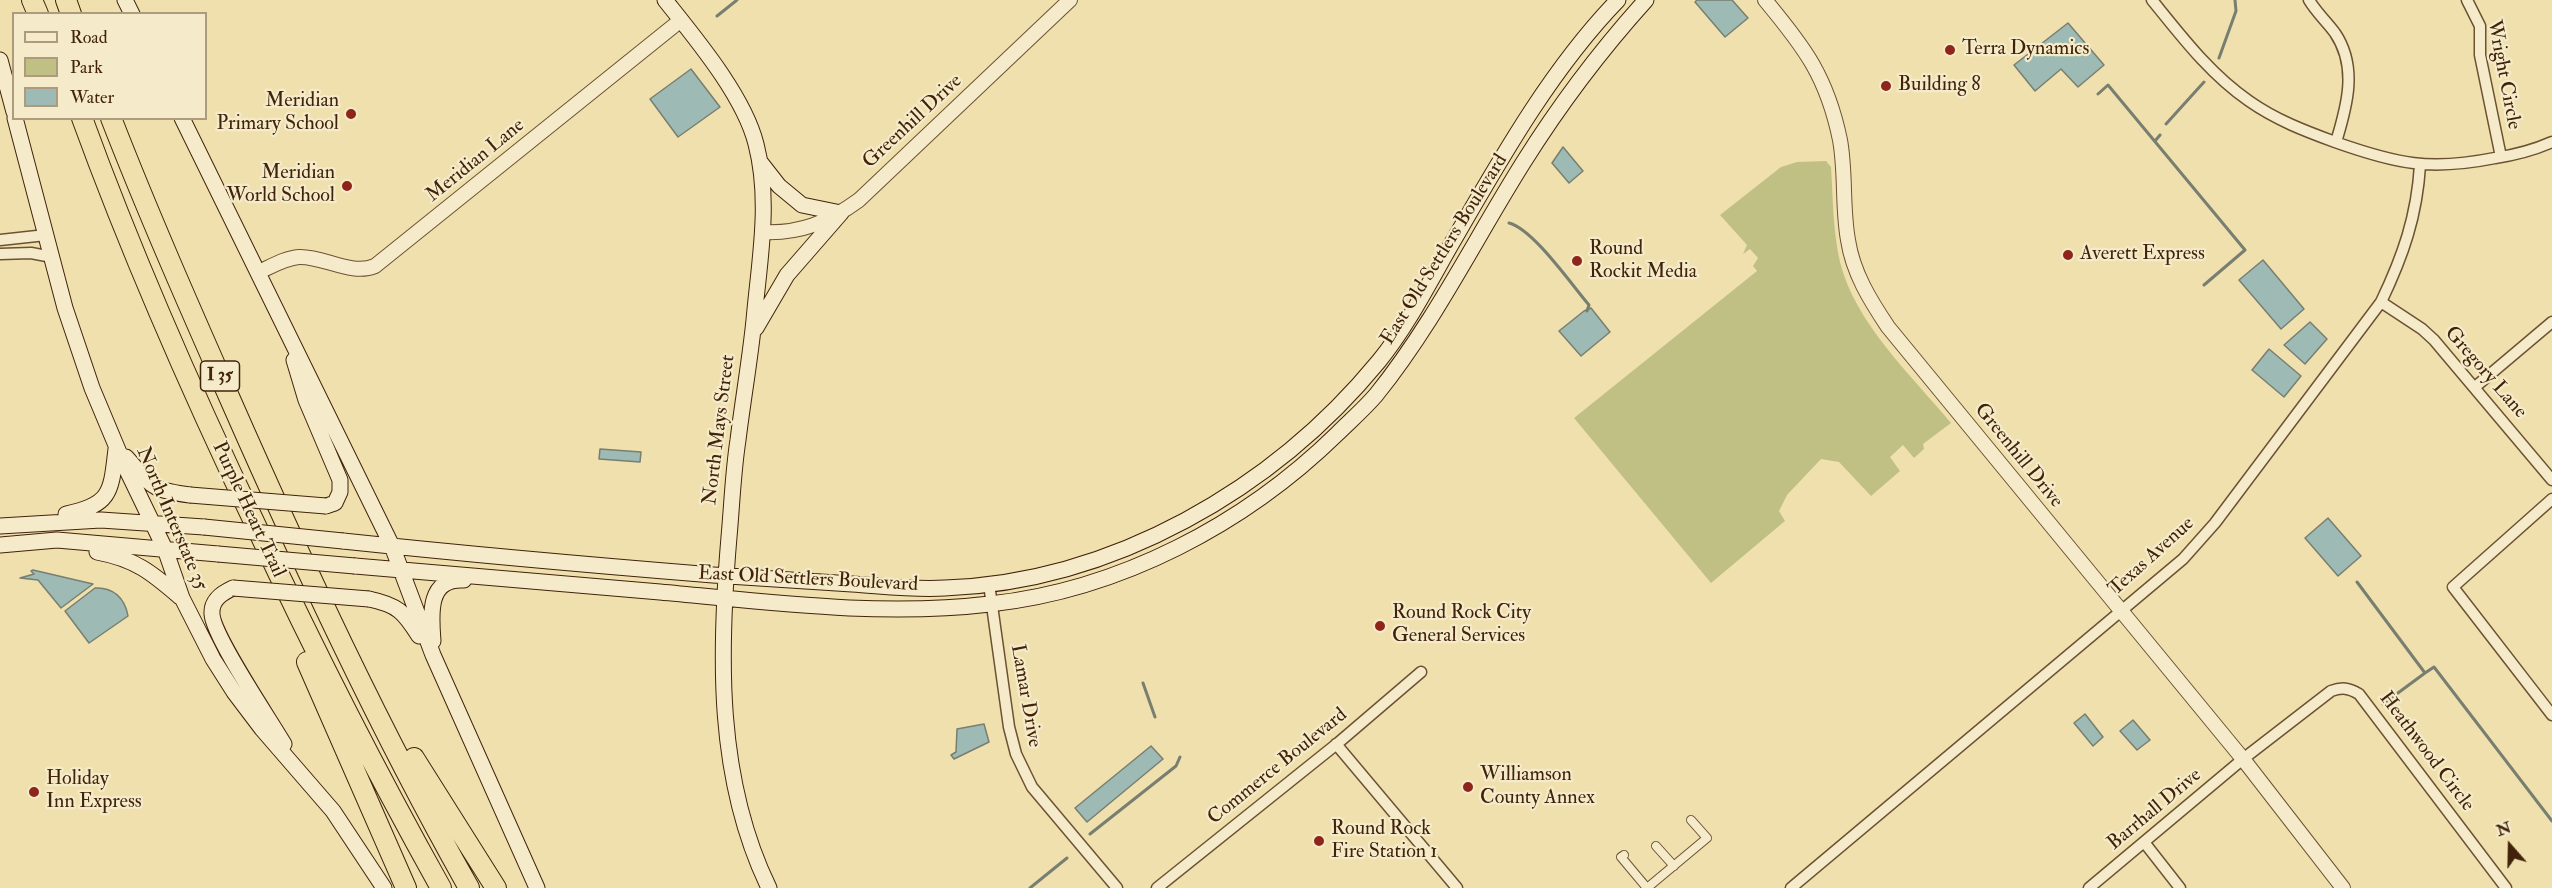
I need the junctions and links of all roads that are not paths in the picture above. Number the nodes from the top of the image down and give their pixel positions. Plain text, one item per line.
1 (1070, 0) edge
2 (1618, 0) edge
3 (1647, 0) edge
4 (1765, 0) edge
5 (2152, 0) edge
6 (2309, 0) edge
7 (2467, 0) edge
8 (667, 2) edge
9 (681, 20) junction
10 (662, 34) junction
11 (692, 36) junction
12 (0, 60) edge
13 (12, 105) edge
14 (16, 120) edge
15 (83, 120) edge
16 (112, 120) edge
17 (183, 120) edge
18 (2336, 142) junction
19 (2552, 142) edge
20 (2501, 157) junction
21 (759, 160) junction
22 (2420, 165) junction
23 (841, 213) junction
24 (762, 232) junction
25 (46, 235) junction
26 (0, 240) edge
27 (0, 254) edge
28 (52, 256) junction
29 (251, 256) junction
30 (275, 265) junction
31 (259, 272) junction
32 (2381, 302) junction
33 (283, 320) junction
34 (2552, 322) edge
35 (752, 333) junction
36 (2475, 387) junction
37 (116, 446) junction
38 (221, 453) junction
39 (2552, 480) edge
40 (2552, 498) edge
41 (151, 522) junction
42 (17, 524) junction
43 (0, 526) edge
44 (57, 540) junction
45 (0, 545) edge
46 (392, 546) junction
47 (295, 548) junction
48 (165, 549) junction
49 (401, 570) junction
50 (726, 576) junction
51 (517, 579) junction
52 (989, 584) junction
53 (724, 597) junction
54 (182, 598) junction
55 (992, 604) junction
56 (2121, 610) junction
57 (434, 656) junction
58 (1421, 672) dead end
59 (2552, 715) edge
60 (1336, 744) junction
61 (2243, 759) junction
62 (302, 772) junction
63 (1691, 820) dead end
64 (2144, 842) junction
65 (1656, 846) dead end
66 (1624, 855) dead end
67 (1674, 866) junction
68 (384, 888) edge
69 (406, 888) edge
70 (441, 888) edge
71 (469, 888) edge
72 (496, 888) edge
73 (537, 888) edge
74 (769, 888) edge
75 (1117, 888) edge
76 (1158, 888) edge
77 (1457, 888) edge
78 (1791, 888) edge
79 (2089, 888) edge
80 (2180, 888) edge
81 (2343, 888) edge
82 (2506, 888) edge

1 - 23 street, Greenhill Drive
2 - 52 main road, East Old Settlers Boulevard
3 - 55 main road, East Old Settlers Boulevard
4 - 56 street, Greenhill Drive
5 - 18 street
6 - 18 street
7 - 20 street, Wright Circle
8 - 9 main road, North Mays Street
8 - 10 street
9 - 10 street, Meridian Lane
9 - 11 main road, North Mays Street
10 - 11 street
10 - 30 street, Meridian Lane
11 - 21 main road, North Mays Street
12 - 13 main road
14 - 25 main road, North Interstate 35
15 - 38 highway, Purple Heart Trail / I 35
16 - 47 highway, Purple Heart Trail / I 35
17 - 29 main road
18 - 22 street
19 - 20 street
20 - 22 street
21 - 23 main road
21 - 24 main road, North Mays Street
22 - 32 street, Texas Avenue
23 - 24 street, Greenhill Drive
23 - 35 main road
24 - 35 main road, North Mays Street
25 - 26 street
25 - 28 main road, North Interstate 35
27 - 28 street
28 - 37 main road, North Interstate 35
29 - 30 street
29 - 31 main road
30 - 31 street, Meridian Lane
31 - 33 main road
32 - 36 street, Gregory Lane
32 - 56 street, Texas Avenue
33 - 37 main road, bridge
33 - 46 main road
34 - 36 street
35 - 50 main road, North Mays Street
36 - 39 street, Gregory Lane
37 - 41 main road, North Interstate 35
37 - 42 main road
38 - 69 highway
38 - 70 highway, Purple Heart Trail / I 35
40 - 59 street
41 - 42 main road, East Old Settlers Boulevard
41 - 46 main road, East Old Settlers Boulevard, bridge
41 - 48 main road, North Interstate 35
42 - 43 main road
44 - 45 main road
44 - 48 main road, East Old Settlers Boulevard
44 - 54 main road
46 - 49 main road
46 - 50 main road, East Old Settlers Boulevard
47 - 71 highway, Purple Heart Trail / I 35
47 - 72 highway
48 - 49 main road, East Old Settlers Boulevard, bridge
48 - 54 main road, North Interstate 35
49 - 51 main road, East Old Settlers Boulevard
49 - 57 main road
50 - 52 main road, East Old Settlers Boulevard
50 - 53 main road, North Mays Street
51 - 53 main road, East Old Settlers Boulevard
51 - 57 main road
52 - 55 street, Lamar Drive
53 - 55 main road, East Old Settlers Boulevard
53 - 74 main road, North Mays Street
54 - 62 main road, North Interstate 35
55 - 75 street, Lamar Drive
56 - 61 street, Greenhill Drive
56 - 78 street, Texas Avenue
57 - 62 main road, bridge
57 - 73 main road
58 - 60 street, Commerce Boulevard
60 - 76 street, Commerce Boulevard
60 - 77 street
61 - 64 street, Barrhall Drive
61 - 81 street, Greenhill Drive
61 - 82 street, Heathwood Circle
62 - 68 main road, North Interstate 35
63 - 67 street
64 - 79 street, Barrhall Drive
64 - 80 street
65 - 67 street
66 - 67 street

